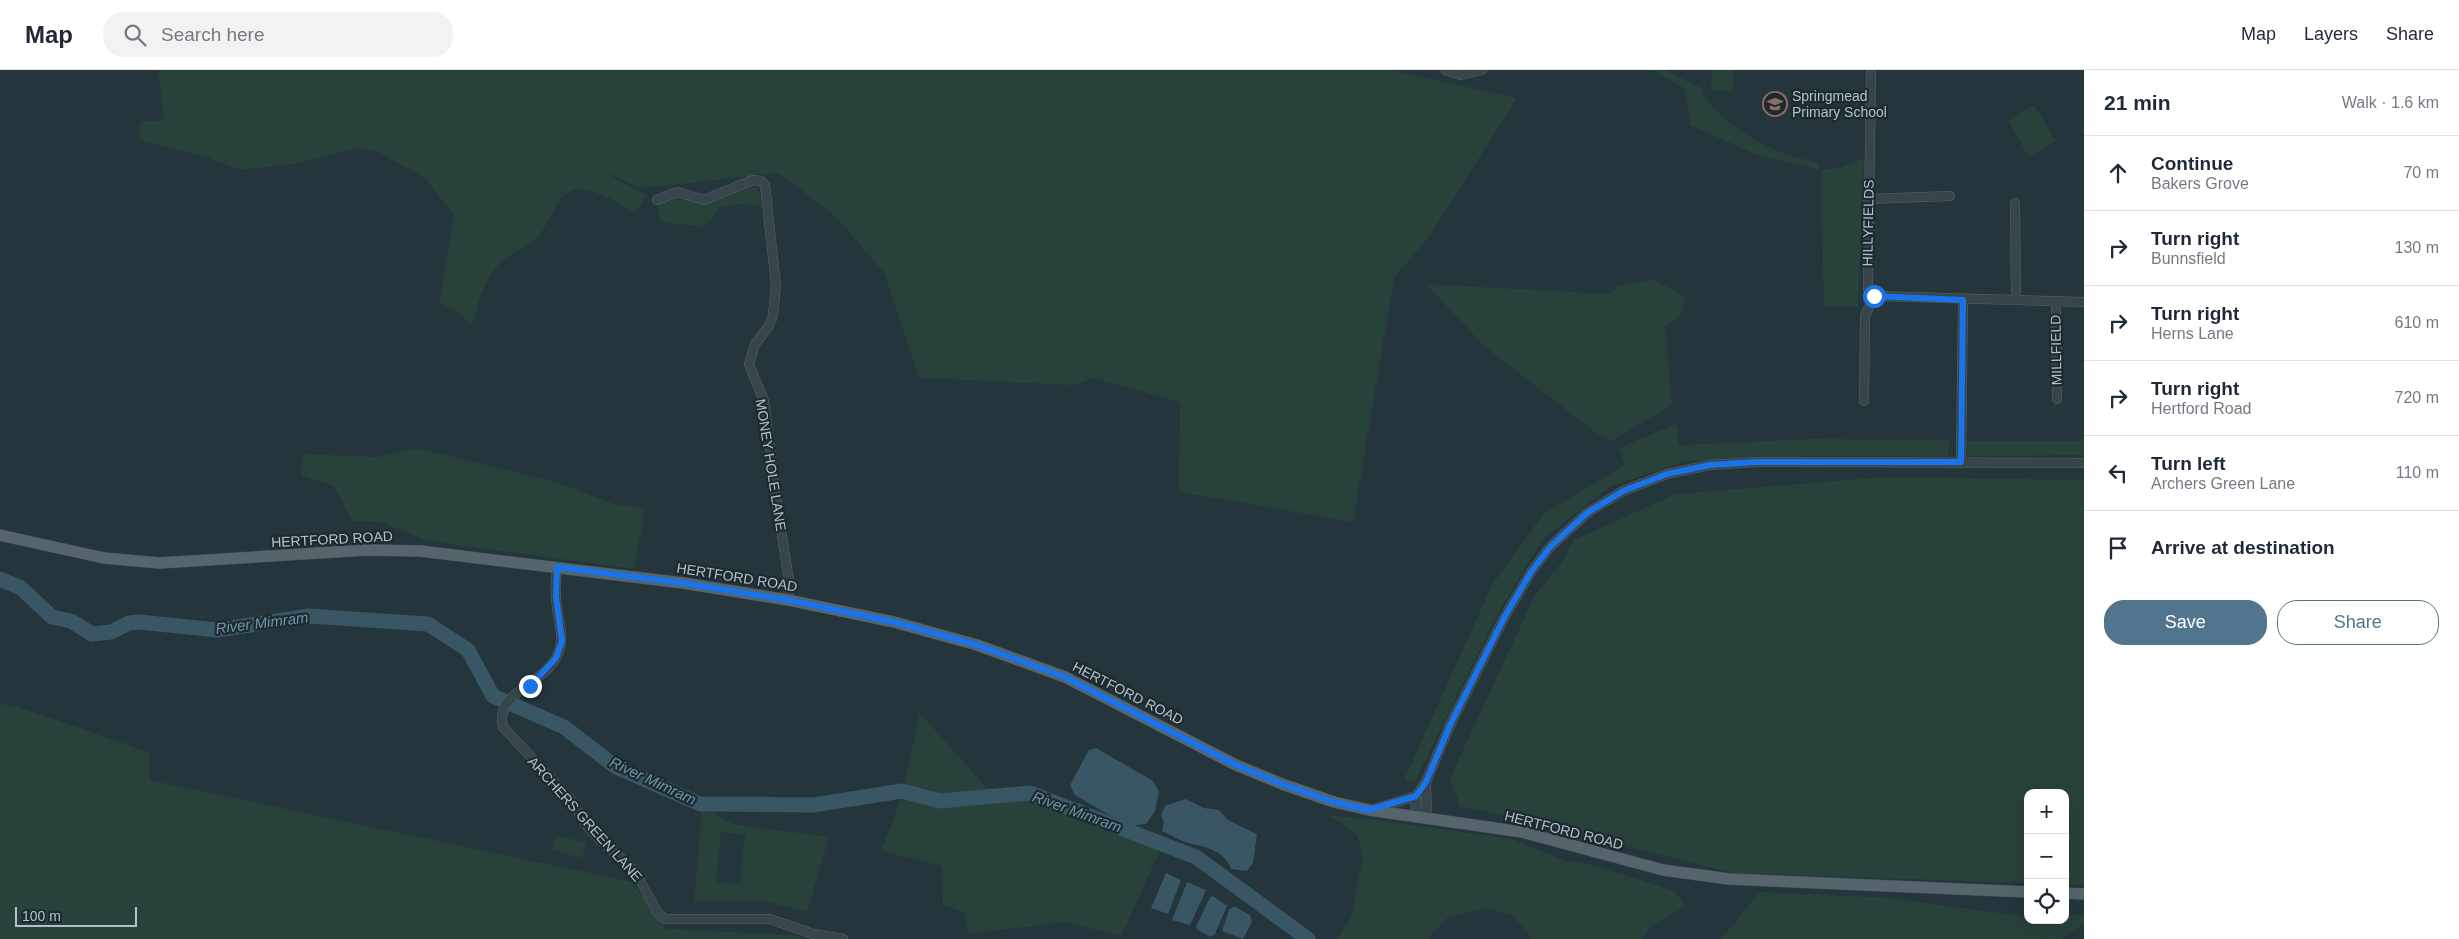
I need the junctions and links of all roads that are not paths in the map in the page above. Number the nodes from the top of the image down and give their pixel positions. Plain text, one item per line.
1 (1445, 70) edge
2 (1482, 70) edge
3 (1871, 70) edge
4 (1950, 196) dead end
5 (1868, 199) junction
6 (657, 200) dead end
7 (2016, 203) dead end
8 (1874, 296) junction
9 (1963, 300) junction
10 (2016, 300) junction
11 (2056, 302) junction
12 (2084, 302) edge
13 (2057, 399) dead end
14 (1864, 401) dead end
15 (1961, 462) junction
16 (2084, 462) edge
17 (0, 535) edge
18 (557, 567) junction
19 (788, 600) junction
20 (1426, 782) junction
21 (1416, 796) junction
22 (1369, 810) junction
23 (1415, 818) junction
24 (1427, 819) junction
25 (2024, 892) edge
26 (2069, 893) edge
27 (2084, 894) edge
28 (843, 939) edge

1 - 2 street
3 - 5 street, HILLYFIELDS
4 - 5 street
5 - 8 street, HILLYFIELDS
6 - 19 street, MONEY HOLE LANE
7 - 10 street
8 - 9 street
8 - 14 street
9 - 10 street
9 - 15 street
10 - 11 street
11 - 12 street
11 - 13 street, MILLFIELD
15 - 16 street
15 - 20 street
17 - 18 main road, HERTFORD ROAD
18 - 19 main road, HERTFORD ROAD
18 - 28 street, ARCHERS GREEN LANE
19 - 22 main road, HERTFORD ROAD
20 - 21 street
20 - 24 street
21 - 22 street
21 - 23 street
22 - 23 main road, HERTFORD ROAD
23 - 24 main road, HERTFORD ROAD
24 - 25 main road, HERTFORD ROAD
26 - 27 main road

